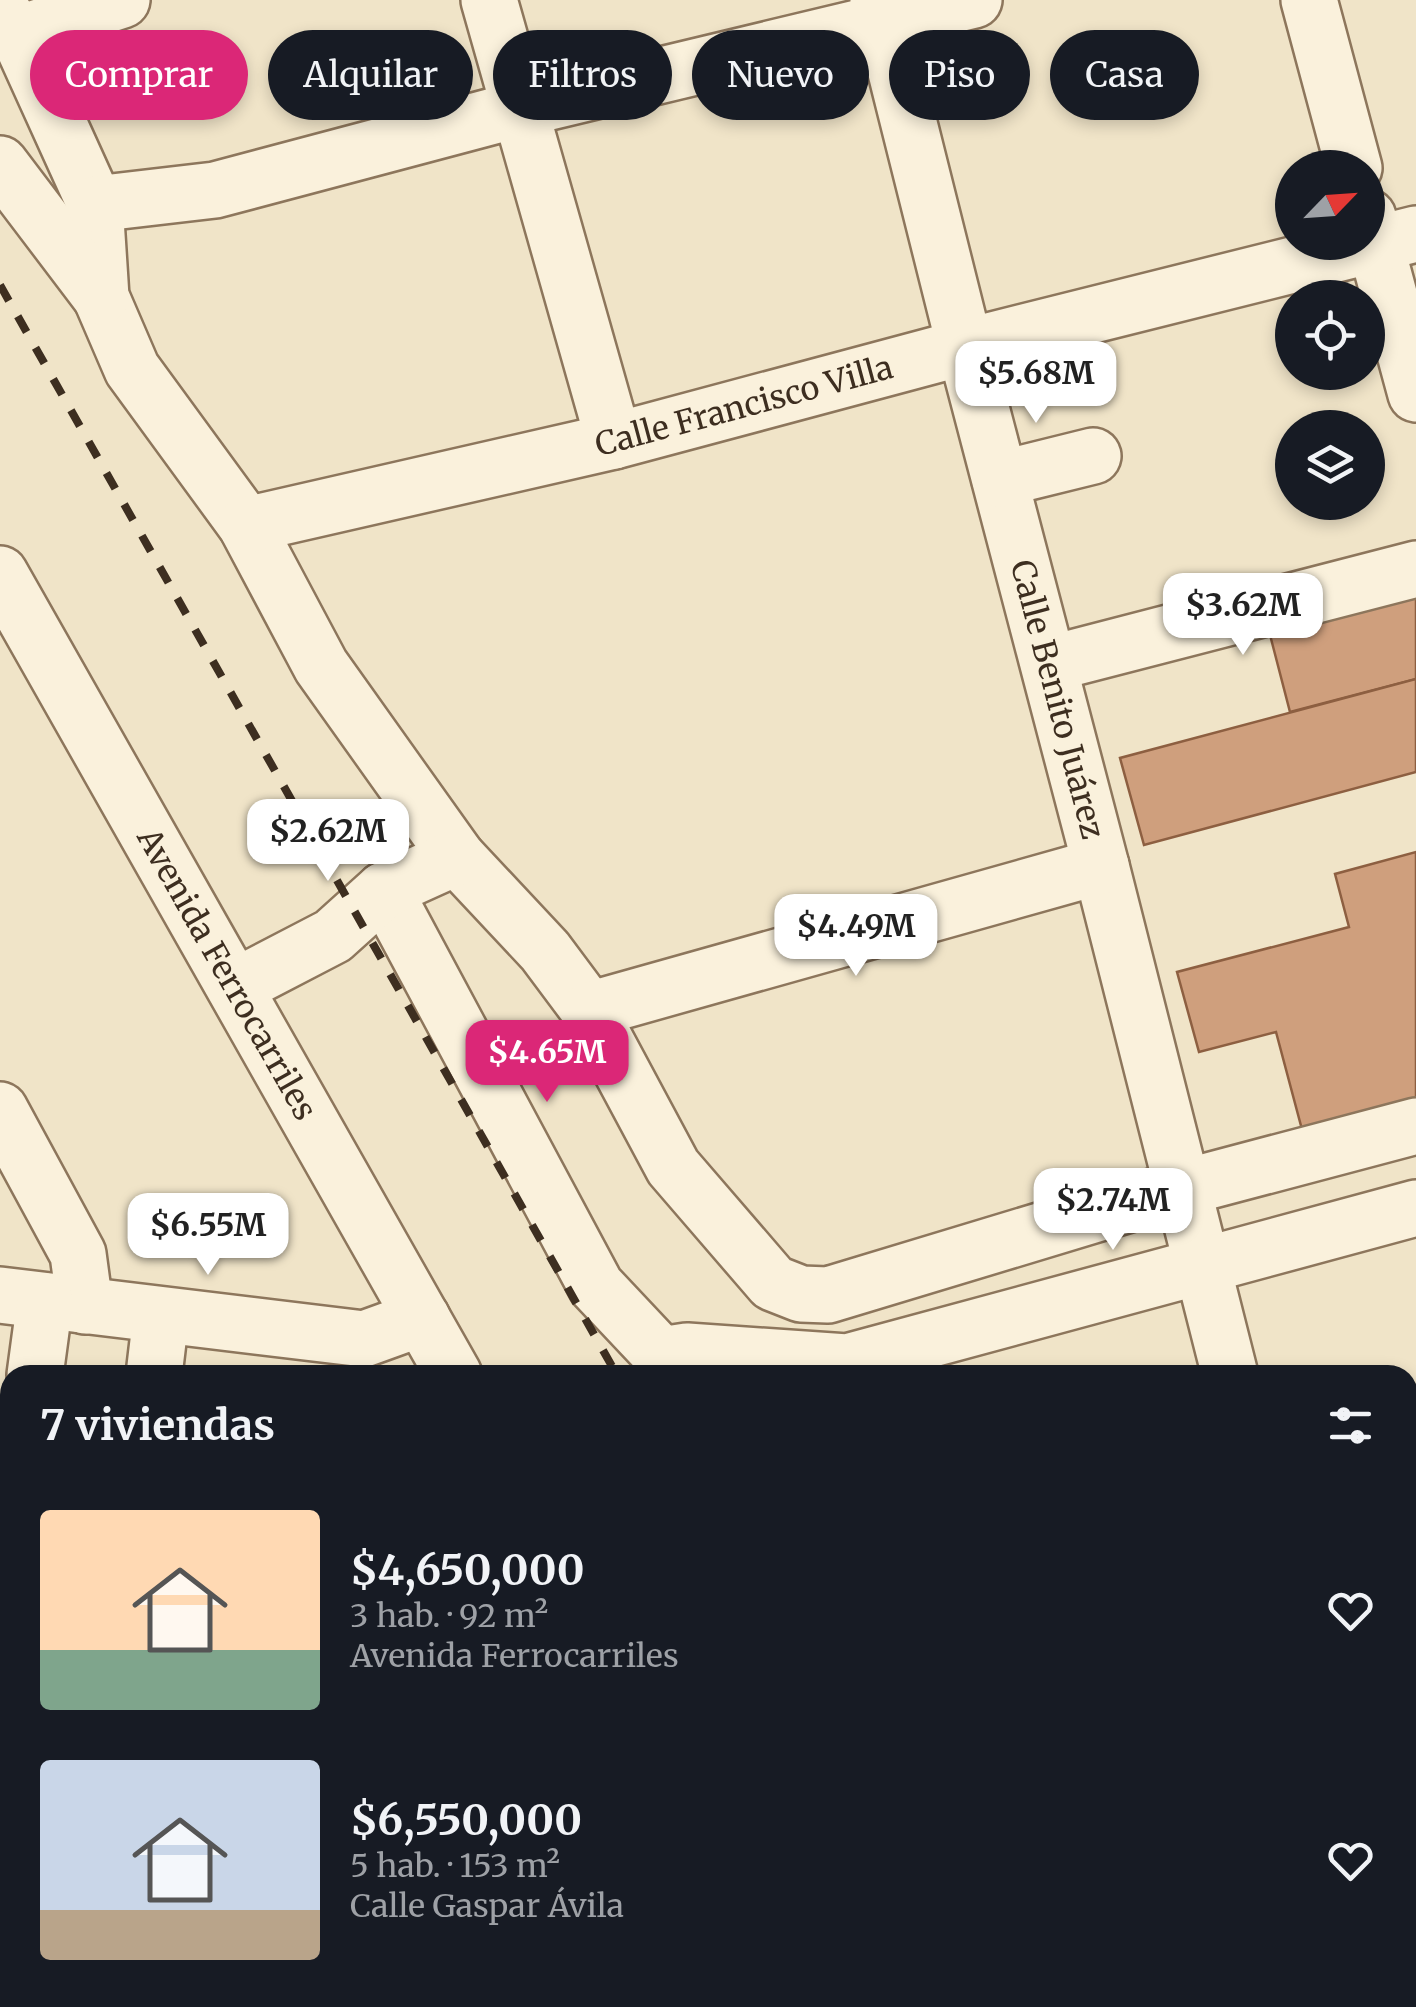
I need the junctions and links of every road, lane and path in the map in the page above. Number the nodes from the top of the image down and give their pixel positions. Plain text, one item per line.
1 (122, 0) edge
2 (489, 0) edge
3 (974, 0) edge
4 (1309, 0) edge
5 (882, 12) edge
6 (9, 21) edge
7 (497, 30) edge
8 (672, 69) edge
9 (493, 117) edge
10 (523, 120) edge
11 (1349, 150) edge
12 (0, 164) edge
13 (95, 204) junction
14 (1386, 232) edge
15 (100, 297) junction
16 (965, 347) junction
17 (1416, 394) edge
18 (614, 441) junction
19 (1094, 456) dead end
20 (1000, 479) junction
21 (246, 525) junction
22 (1416, 569) edge
23 (0, 574) edge
24 (21, 646) edge
25 (1049, 664) junction
26 (457, 857) junction
27 (1102, 866) junction
28 (384, 890) junction
29 (235, 987) junction
30 (588, 1010) junction
31 (0, 1110) edge
32 (1416, 1126) edge
33 (1182, 1188) junction
34 (1416, 1208) edge
35 (1201, 1265) junction
36 (43, 1301) edge
37 (162, 1316) junction
38 (422, 1318) junction
39 (362, 1357) edge
40 (37, 1365) edge
41 (155, 1365) edge
42 (448, 1365) edge
43 (663, 1365) edge
44 (1227, 1365) edge

1 - 6 street
2 - 7 street
3 - 5 street
4 - 11 street
5 - 8 street
5 - 16 street, Calle Benito Juárez
6 - 13 street
9 - 13 street
10 - 18 street
12 - 15 street
13 - 15 street
14 - 16 street, Calle Francisco Villa
14 - 17 street
15 - 21 street
16 - 18 street, Calle Francisco Villa
16 - 20 street, Calle Benito Juárez
18 - 21 street, Calle Francisco Villa
19 - 20 street
20 - 25 street, Calle Benito Juárez
21 - 26 street
22 - 25 street
23 - 24 street, Avenida Ferrocarriles
24 - 29 street, Avenida Ferrocarriles
25 - 27 street, Calle Benito Juárez
26 - 28 street
26 - 30 street
27 - 30 street
27 - 33 street, Calle Benito Juárez
28 - 29 street
28 - 43 street
29 - 38 street, Avenida Ferrocarriles
30 - 33 street
31 - 36 street
32 - 33 street
33 - 35 street, Calle Benito Juárez
34 - 35 street
35 - 43 street
35 - 44 street, Calle Benito Juárez
36 - 37 street
36 - 40 street
37 - 39 street
37 - 41 street
38 - 39 street
38 - 42 street, Avenida Ferrocarriles

